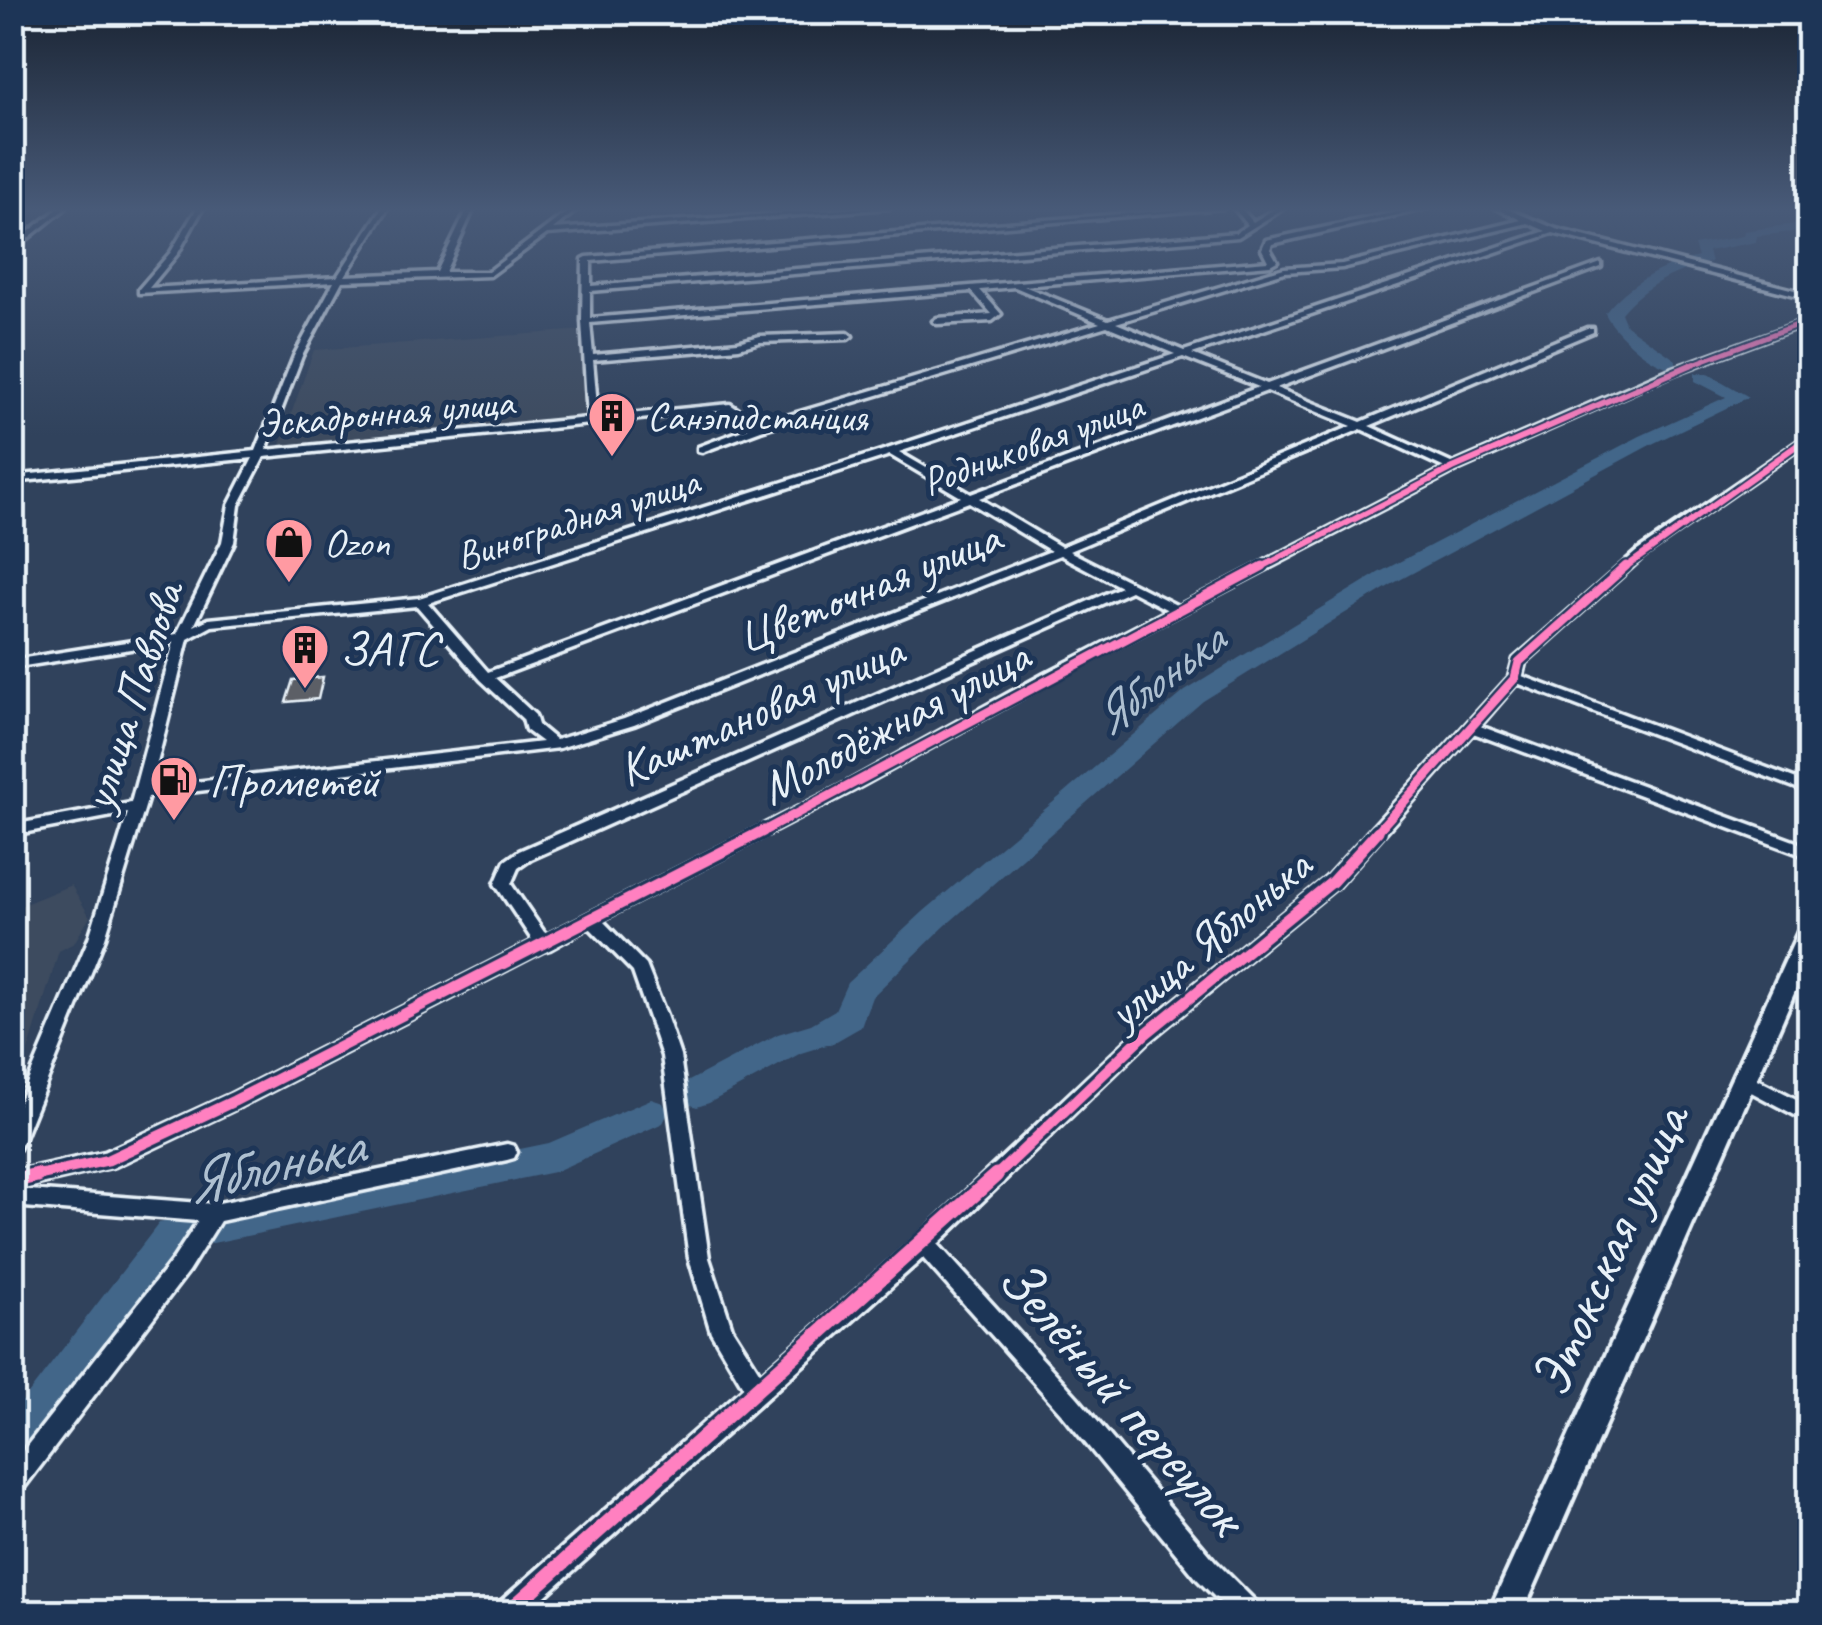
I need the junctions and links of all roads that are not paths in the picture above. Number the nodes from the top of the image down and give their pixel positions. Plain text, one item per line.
1 (149, 284) edge
2 (276, 284) edge
3 (337, 284) edge
4 (588, 284) edge
5 (645, 284) edge
6 (1027, 284) edge
7 (1238, 284) edge
8 (1391, 284) edge
9 (1548, 284) edge
10 (1763, 284) edge
11 (1014, 285) junction
12 (974, 288) junction
13 (588, 289) junction
14 (1810, 297) edge
15 (1810, 320) edge
16 (586, 322) junction
17 (937, 322) dead end
18 (1111, 322) junction
19 (1590, 330) dead end
20 (848, 336) dead end
21 (1184, 353) junction
22 (589, 358) junction
23 (1270, 388) junction
24 (593, 422) junction
25 (1362, 426) junction
26 (758, 428) junction
27 (1810, 436) edge
28 (702, 449) dead end
29 (891, 451) junction
30 (260, 454) junction
31 (1454, 468) junction
32 (12, 479) edge
33 (972, 497) junction
34 (1060, 551) junction
35 (1128, 588) junction
36 (420, 602) junction
37 (1177, 610) junction
38 (182, 637) junction
39 (12, 664) edge
40 (486, 677) junction
41 (1514, 678) junction
42 (1470, 727) junction
43 (554, 746) junction
44 (1810, 789) edge
45 (139, 800) junction
46 (12, 830) edge
47 (1810, 853) edge
48 (592, 920) junction
49 (1810, 931) edge
50 (544, 944) junction
51 (1741, 1078) junction
52 (1810, 1115) edge
53 (12, 1143) edge
54 (506, 1152) dead end
55 (12, 1181) edge
56 (12, 1197) edge
57 (214, 1214) junction
58 (924, 1244) junction
59 (759, 1391) junction
60 (12, 1485) edge
61 (508, 1612) edge
62 (1248, 1612) edge
63 (1506, 1612) edge

1 - 2 street
3 - 30 street, улица Павлова
4 - 13 street
5 - 13 street
6 - 11 street
7 - 18 street
8 - 21 street, Виноградная улица
9 - 23 street, Родниковая улица
10 - 14 street
11 - 12 street
11 - 18 street
12 - 16 street
12 - 17 street
13 - 16 street
15 - 31 street, Молодёжная улица
16 - 22 street
18 - 21 street
18 - 26 street
19 - 25 street, Цветочная улица
20 - 22 street
21 - 23 street
21 - 29 street, Виноградная улица
22 - 24 street
23 - 25 street
23 - 33 street, Родниковая улица
24 - 26 street, Эскадронная улица
24 - 30 street, Эскадронная улица
25 - 31 street
25 - 34 street, Цветочная улица
26 - 28 street
27 - 41 street, улица Яблонька
29 - 33 street
29 - 36 street, Виноградная улица
30 - 32 street, Эскадронная улица
30 - 38 street, улица Павлова
31 - 37 street, Молодёжная улица
33 - 34 street
33 - 40 street, Родниковая улица
34 - 35 street
34 - 43 street, Цветочная улица
35 - 37 street
35 - 50 street, Каштановая улица
36 - 38 street, Виноградная улица
36 - 40 street
37 - 48 street, Молодёжная улица
38 - 39 street, Виноградная улица
38 - 45 street, улица Павлова
40 - 43 street
41 - 42 street, улица Яблонька
41 - 44 street
42 - 47 street
42 - 58 street, улица Яблонька
43 - 45 street, Цветочная улица
45 - 46 street, Цветочная улица
45 - 53 street, улица Павлова
48 - 50 street, Молодёжная улица
48 - 59 street
49 - 51 main road, Этокская улица
50 - 55 street, Молодёжная улица
51 - 52 street
51 - 63 main road, Этокская улица
54 - 57 street
56 - 57 street
57 - 60 street
58 - 59 street, улица Яблонька
58 - 62 street, Зелёный переулок
59 - 61 street, улица Яблонька

